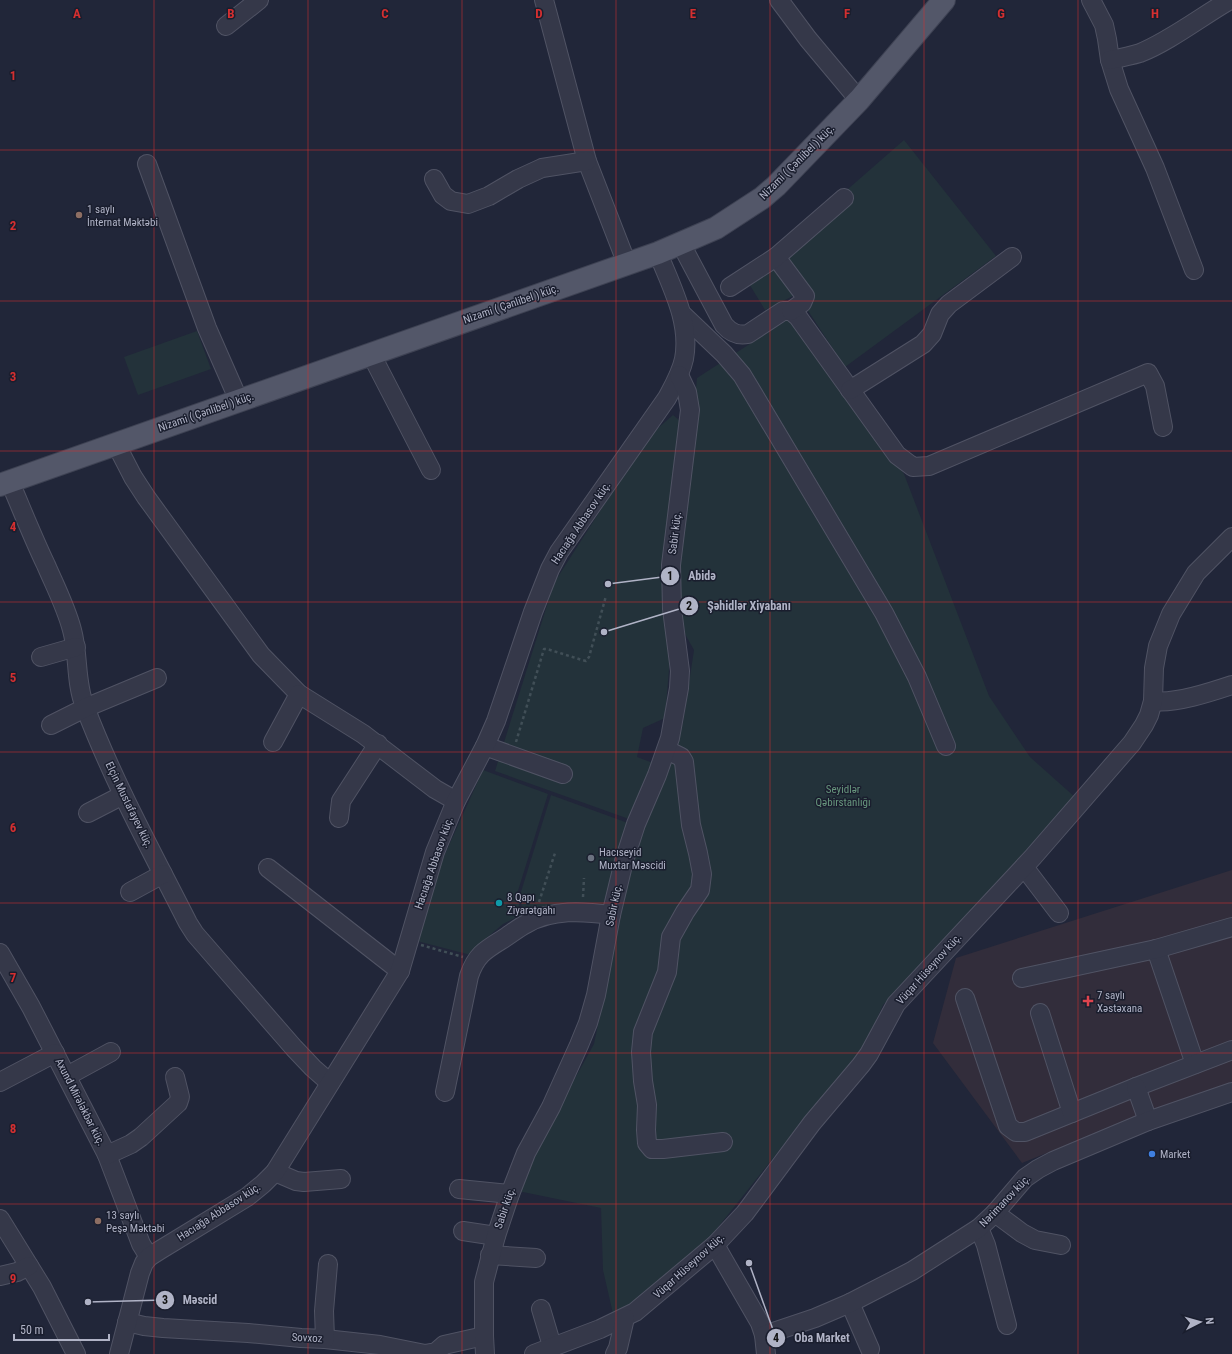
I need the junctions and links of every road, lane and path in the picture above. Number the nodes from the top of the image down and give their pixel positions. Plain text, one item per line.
1 (544, 0) edge
2 (779, 0) edge
3 (944, 0) edge
4 (1091, 0) edge
5 (1230, 0) edge
6 (249, 3) edge
7 (226, 26) dead end
8 (1110, 60) junction
9 (859, 100) junction
10 (587, 161) junction
11 (147, 164) dead end
12 (434, 179) dead end
13 (844, 198) dead end
14 (681, 244) junction
15 (658, 253) junction
16 (776, 257) junction
17 (1012, 257) dead end
18 (626, 264) junction
19 (1194, 270) dead end
20 (730, 287) dead end
21 (790, 311) junction
22 (682, 314) junction
23 (371, 354) junction
24 (680, 375) junction
25 (850, 390) junction
26 (239, 401) junction
27 (1163, 427) dead end
28 (116, 444) junction
29 (430, 470) dead end
30 (5, 484) edge
31 (1232, 537) edge
32 (606, 596) dead end
33 (76, 647) junction
34 (41, 657) dead end
35 (157, 678) dead end
36 (1232, 685) edge
37 (299, 694) junction
38 (1153, 702) junction
39 (85, 708) junction
40 (51, 725) dead end
41 (272, 742) dead end
42 (378, 744) junction
43 (485, 746) junction
44 (946, 746) dead end
45 (667, 750) junction
46 (512, 756) junction
47 (563, 774) dead end
48 (123, 795) junction
49 (456, 801) junction
50 (88, 813) dead end
51 (339, 818) dead end
52 (555, 853) dead end
53 (1024, 867) junction
54 (268, 868) dead end
55 (163, 874) junction
56 (584, 878) dead end
57 (130, 892) dead end
58 (582, 912) junction
59 (1059, 913) dead end
60 (611, 915) junction
61 (538, 918) junction
62 (1232, 927) edge
63 (409, 942) junction
64 (1156, 949) junction
65 (0, 953) edge
66 (473, 964) junction
67 (400, 971) junction
68 (1022, 978) dead end
69 (965, 998) dead end
70 (1040, 1014) dead end
71 (1232, 1050) edge
72 (112, 1052) dead end
73 (55, 1053) junction
74 (1195, 1064) junction
75 (67, 1076) junction
76 (175, 1077) dead end
77 (0, 1082) edge
78 (330, 1083) junction
79 (1136, 1087) junction
80 (445, 1092) dead end
81 (1232, 1092) edge
82 (1072, 1113) junction
83 (1148, 1121) junction
84 (723, 1142) dead end
85 (106, 1155) junction
86 (275, 1172) junction
87 (341, 1179) dead end
88 (459, 1189) dead end
89 (510, 1194) junction
90 (995, 1213) junction
91 (0, 1219) edge
92 (979, 1228) junction
93 (463, 1231) dead end
94 (496, 1236) junction
95 (1062, 1245) dead end
96 (715, 1246) junction
97 (490, 1255) junction
98 (149, 1257) junction
99 (536, 1258) dead end
100 (328, 1264) dead end
101 (29, 1266) junction
102 (0, 1276) edge
103 (850, 1303) junction
104 (541, 1309) dead end
105 (625, 1318) junction
106 (127, 1322) junction
107 (1007, 1325) dead end
108 (764, 1335) junction
109 (325, 1339) junction
110 (485, 1345) edge
111 (301, 1346) edge
112 (552, 1346) junction
113 (870, 1349) dead end
114 (76, 1354) edge
115 (119, 1354) edge
116 (534, 1354) edge
117 (615, 1354) edge
118 (766, 1354) edge

1 - 10 street
2 - 9 street
3 - 9 main road, Nizami ( Çənlibel ) küç.
4 - 8 street
5 - 8 street
6 - 7 street
8 - 19 street
9 - 14 main road, Nizami ( Çənlibel ) küç.
10 - 12 street
10 - 18 street
11 - 26 street
13 - 16 street
14 - 15 main road, Nizami ( Çənlibel ) küç.
14 - 21 street
15 - 18 main road, Nizami ( Çənlibel ) küç.
15 - 22 street, Hacıağa Abbasov küç.
16 - 20 street
16 - 21 street
17 - 25 street
18 - 23 main road, Nizami ( Çənlibel ) küç.
21 - 25 street
22 - 24 street, Hacıağa Abbasov küç.
22 - 44 street
23 - 26 main road, Nizami ( Çənlibel ) küç.
23 - 29 street
24 - 43 street, Hacıağa Abbasov küç.
24 - 45 street, Sabir küç.
25 - 27 street
26 - 28 main road, Nizami ( Çənlibel ) küç.
28 - 30 main road, Nizami ( Çənlibel ) küç.
28 - 37 street
30 - 33 street, Elçin Mustafayev küç.
31 - 38 street, Vüqar Hüseynov küç.
32 - 46 path
33 - 34 street
33 - 39 street, Elçin Mustafayev küç.
35 - 39 street
36 - 38 street
37 - 41 street
37 - 42 street
38 - 53 street, Vüqar Hüseynov küç.
39 - 40 street
39 - 48 street, Elçin Mustafayev küç.
42 - 49 street
42 - 51 street
43 - 46 street
43 - 49 street, Hacıağa Abbasov küç.
45 - 60 street, Sabir küç.
45 - 84 street
46 - 47 street
48 - 50 street
48 - 55 street, Elçin Mustafayev küç.
49 - 63 street, Hacıağa Abbasov küç.
52 - 61 path
53 - 59 street
53 - 96 street, Vüqar Hüseynov küç.
54 - 67 street
55 - 57 street
55 - 78 street, Elçin Mustafayev küç.
56 - 58 path
58 - 60 street
58 - 61 street
60 - 89 street, Sabir küç.
61 - 66 street
62 - 64 street
63 - 66 path
63 - 67 street, Hacıağa Abbasov küç.
64 - 68 street
64 - 74 street
65 - 73 street, Axund Mirələkbər küç.
66 - 80 street
67 - 78 street, Hacıağa Abbasov küç.
69 - 82 street
70 - 82 street
71 - 74 street
72 - 75 street
73 - 75 street, Axund Mirələkbər küç.
73 - 77 street
74 - 79 street
75 - 85 street, Axund Mirələkbər küç.
76 - 85 street
78 - 86 street, Hacıağa Abbasov küç.
79 - 82 street
79 - 83 street
81 - 83 street, Nərimanov küç.
83 - 90 street, Nərimanov küç.
85 - 98 street, Axund Mirələkbər küç.
86 - 87 street
86 - 98 street, Hacıağa Abbasov küç.
88 - 89 street
89 - 94 street, Sabir küç.
90 - 92 street, Nərimanov küç.
90 - 95 street
91 - 101 street
92 - 103 street, Nərimanov küç.
92 - 107 street
93 - 94 street
94 - 97 street, Sabir küç.
96 - 105 street, Vüqar Hüseynov küç.
96 - 108 street
97 - 99 street
97 - 110 street, Sabir küç.
98 - 106 street, Hacıağa Abbasov küç.
100 - 109 street
101 - 102 street
101 - 114 street
103 - 108 street, Nərimanov küç.
103 - 113 street
104 - 112 street
105 - 112 street, Vüqar Hüseynov küç.
105 - 117 street
106 - 111 street, Sovxoz
106 - 115 street, Hacıağa Abbasov küç.
108 - 118 street
109 - 110 street, Sovxoz
109 - 111 street, Sovxoz
112 - 116 street, Vüqar Hüseynov küç.

